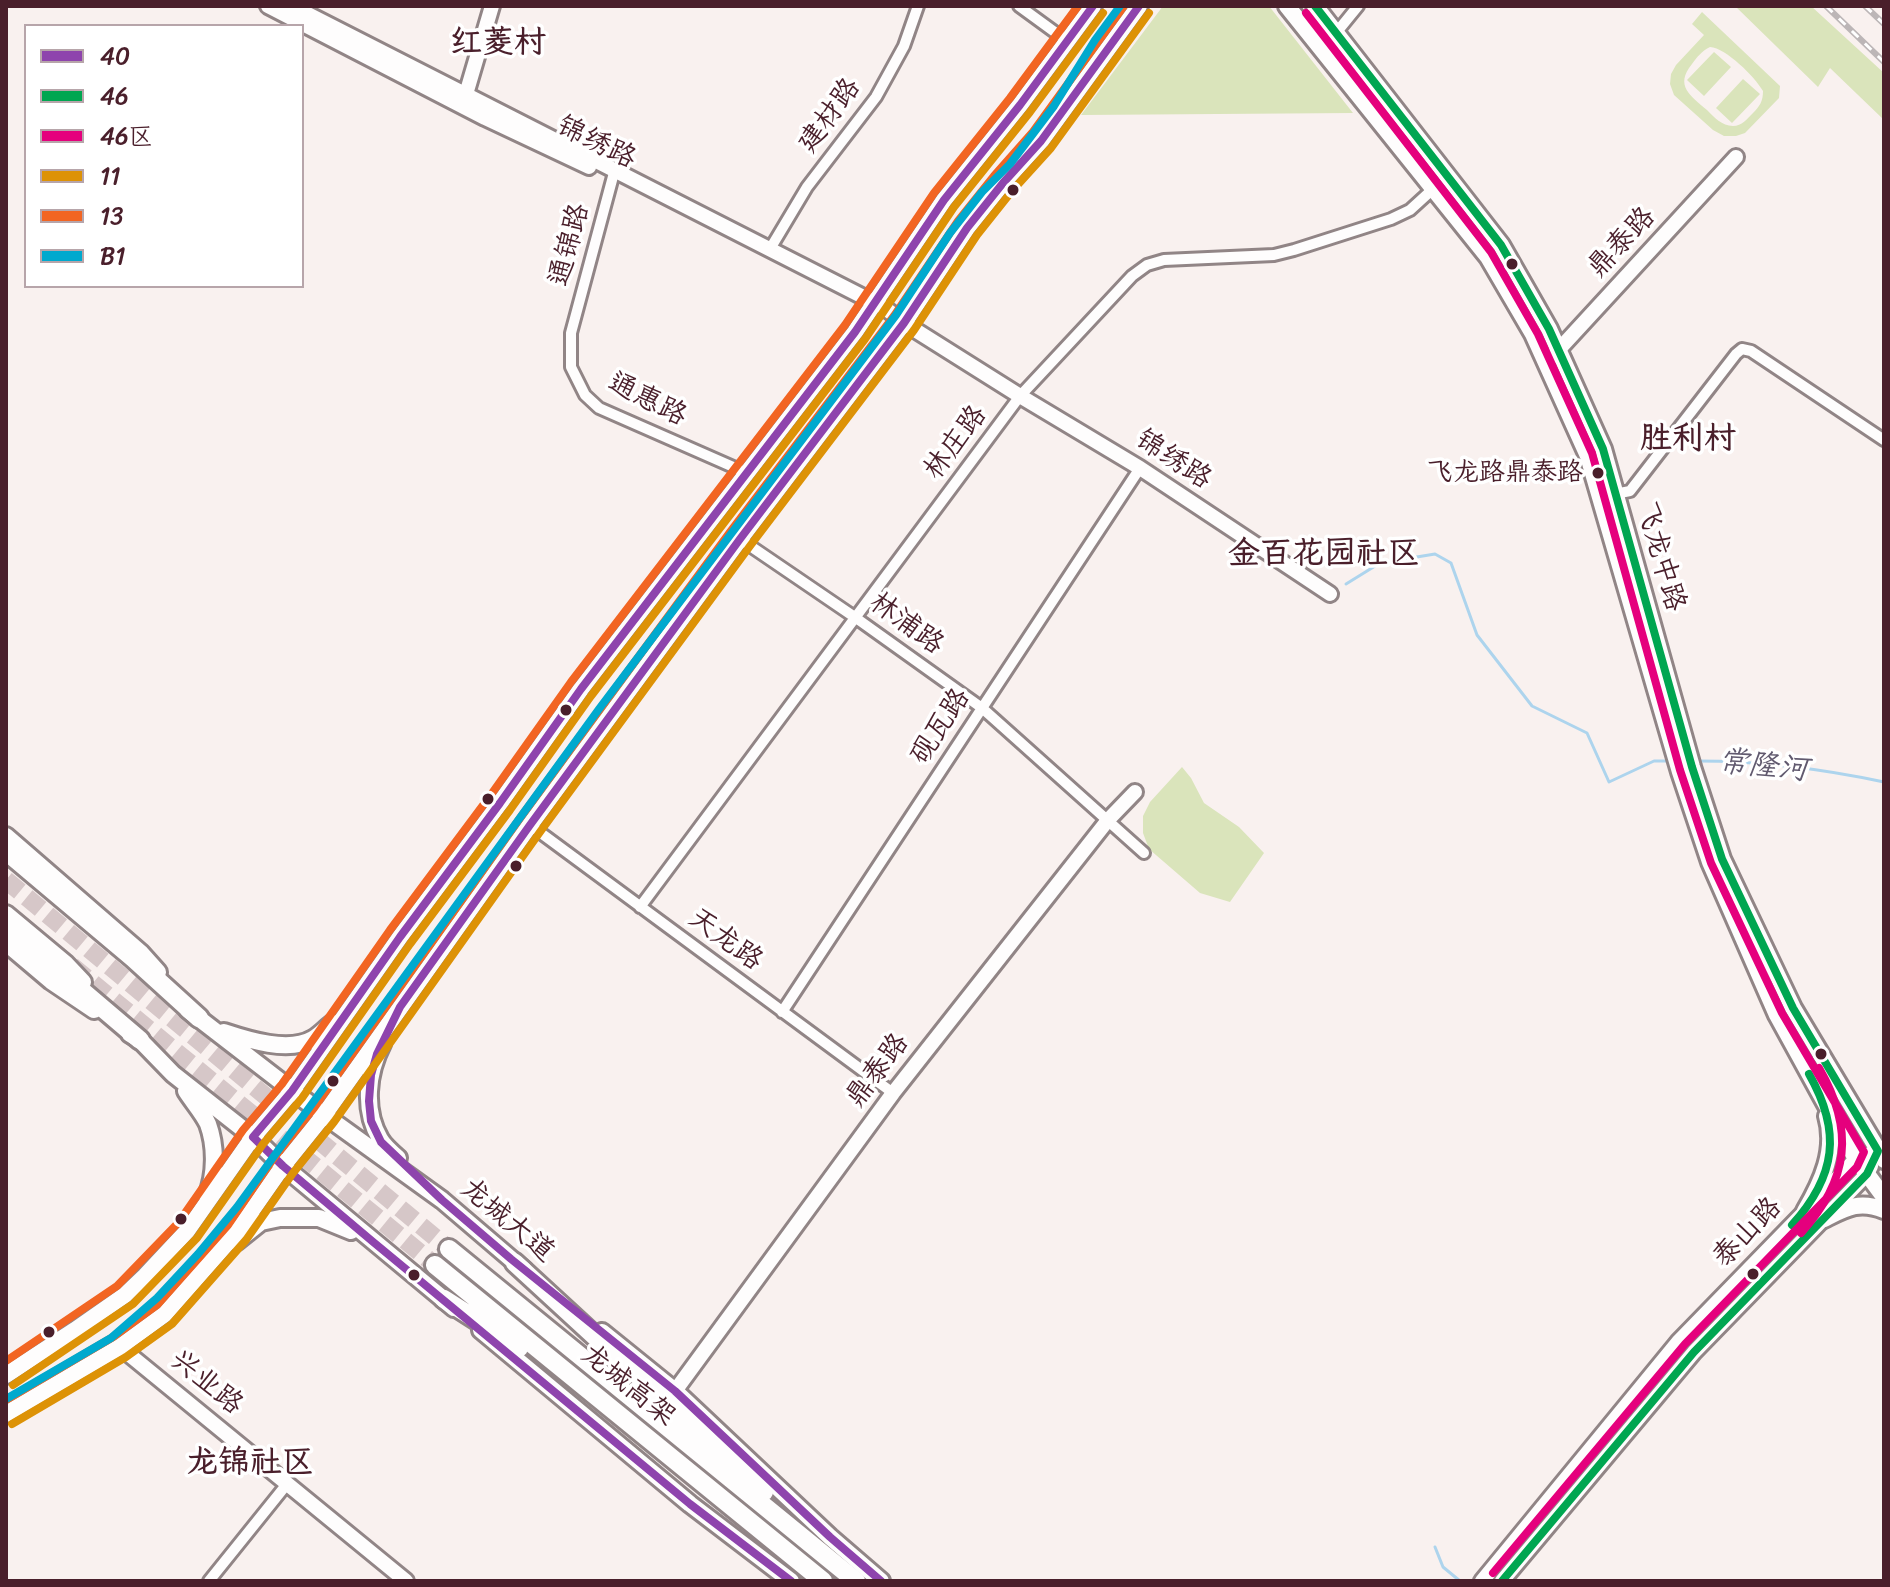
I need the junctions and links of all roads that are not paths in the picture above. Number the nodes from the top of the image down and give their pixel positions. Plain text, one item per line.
1 (268, 6) edge
2 (292, 6) edge
3 (492, 6) edge
4 (918, 6) edge
5 (1019, 6) edge
6 (1093, 6) edge
7 (1139, 6) edge
8 (1287, 6) edge
9 (1315, 6) edge
10 (1358, 6) edge
11 (1336, 33) junction
12 (1067, 41) junction
13 (465, 100) junction
14 (1736, 157) dead end
15 (614, 174) junction
16 (1433, 189) junction
17 (770, 249) junction
18 (873, 306) junction
19 (904, 323) junction
20 (571, 333) joint
21 (1558, 350) junction
22 (1546, 364) junction
23 (1020, 396) junction
24 (1884, 440) edge
25 (1140, 468) junction
26 (747, 473) junction
27 (1615, 494) junction
28 (740, 539) junction
29 (1330, 594) dead end
30 (856, 618) junction
31 (982, 708) junction
32 (1684, 761) junction
33 (1135, 792) dead end
34 (1108, 820) junction
35 (530, 825) junction
36 (6, 836) edge
37 (6, 851) edge
38 (1144, 853) dead end
39 (6, 862) edge
40 (640, 907) junction
41 (6, 914) edge
42 (6, 926) edge
43 (6, 943) edge
44 (363, 989) junction
45 (400, 1007) junction
46 (782, 1012) junction
47 (205, 1023) junction
48 (140, 1040) junction
49 (173, 1074) junction
50 (292, 1091) junction
51 (893, 1093) junction
52 (1821, 1095) junction
53 (324, 1115) junction
54 (253, 1137) junction
55 (1881, 1155) edge
56 (1856, 1159) junction
57 (283, 1166) junction
58 (1867, 1174) junction
59 (1884, 1197) edge
60 (442, 1200) junction
61 (1884, 1210) edge
62 (1805, 1211) junction
63 (198, 1215) junction
64 (1824, 1219) junction
65 (372, 1241) junction
66 (449, 1249) tunnel mouth
67 (515, 1263) junction
68 (435, 1265) tunnel mouth
69 (203, 1273) junction
70 (444, 1299) junction
71 (120, 1347) junction
72 (6, 1375) edge
73 (675, 1391) junction
74 (6, 1414) edge
75 (287, 1484) junction
76 (209, 1581) edge
77 (406, 1581) edge
78 (791, 1581) edge
79 (820, 1581) edge
80 (857, 1581) edge
81 (881, 1581) edge
82 (1482, 1581) edge
83 (1502, 1581) edge

1 - 13 street, 锦绣路
2 - 13 street, 锦绣路
3 - 13 street
4 - 17 street, 建材路
5 - 12 street
6 - 12 main road
7 - 19 main road
8 - 16 main road, 飞龙中路
9 - 11 main road, 飞龙中路
10 - 11 street
11 - 21 main road, 飞龙中路
12 - 18 main road
13 - 15 street, 锦绣路
14 - 21 street, 鼎泰路
15 - 17 street, 锦绣路
15 - 18 street, 锦绣路
15 - 20 street, 通锦路
16 - 22 main road, 飞龙中路
16 - 23 street, 林庄路
17 - 18 street, 锦绣路
18 - 19 street, 锦绣路
18 - 26 main road
19 - 23 street, 锦绣路
19 - 28 main road
20 - 26 street, 通惠路
21 - 22 street, 鼎泰路
21 - 27 main road, 飞龙中路
22 - 32 main road, 飞龙中路
23 - 25 street, 锦绣路
23 - 30 street, 林庄路
24 - 27 street
25 - 29 street, 锦绣路
25 - 31 street, 砚瓦路
26 - 44 main road
27 - 32 main road, 飞龙中路
28 - 30 street, 林浦路
28 - 35 main road
30 - 31 street, 林浦路
30 - 40 street, 林庄路
31 - 34 street, 林浦路
31 - 46 street, 砚瓦路
32 - 52 main road, 飞龙中路
32 - 55 main road, 飞龙中路
33 - 34 street, 鼎泰路
34 - 38 street, 林浦路
34 - 51 street, 鼎泰路
35 - 40 street, 天龙路
35 - 45 main road
36 - 47 main road
37 - 47 highway
39 - 47 main road, 龙城大道
40 - 46 street, 天龙路
41 - 48 main road
42 - 48 highway
43 - 48 main road
44 - 47 main road
44 - 50 main road
45 - 53 main road
45 - 60 main road
46 - 51 street, 天龙路
47 - 50 main road, 龙城大道
48 - 49 main road
49 - 54 main road
49 - 63 main road
50 - 53 main road, 龙城大道
50 - 54 main road
51 - 73 street, 鼎泰路
52 - 56 main road, 飞龙中路
52 - 62 main road
53 - 57 main road
53 - 60 main road, 龙城大道
54 - 57 main road
54 - 63 main road
55 - 56 street, 泰山路
55 - 58 street, 泰山路
56 - 58 main road, 飞龙中路
56 - 62 street, 泰山路
57 - 65 main road
57 - 69 main road
58 - 59 main road, 飞龙中路
58 - 64 street, 泰山路
60 - 67 main road, 龙城大道
61 - 64 main road
62 - 82 street, 泰山路
63 - 72 main road
64 - 83 street, 泰山路
65 - 69 main road
65 - 70 main road
66 - 80 highway, 龙城高架
67 - 73 main road, 龙城大道
67 - 80 highway
68 - 79 highway, 龙城高架
69 - 71 main road
70 - 78 main road
70 - 79 highway
71 - 74 main road
71 - 75 street, 兴业路
73 - 81 main road, 龙城大道
75 - 76 street
75 - 77 street, 兴业路

